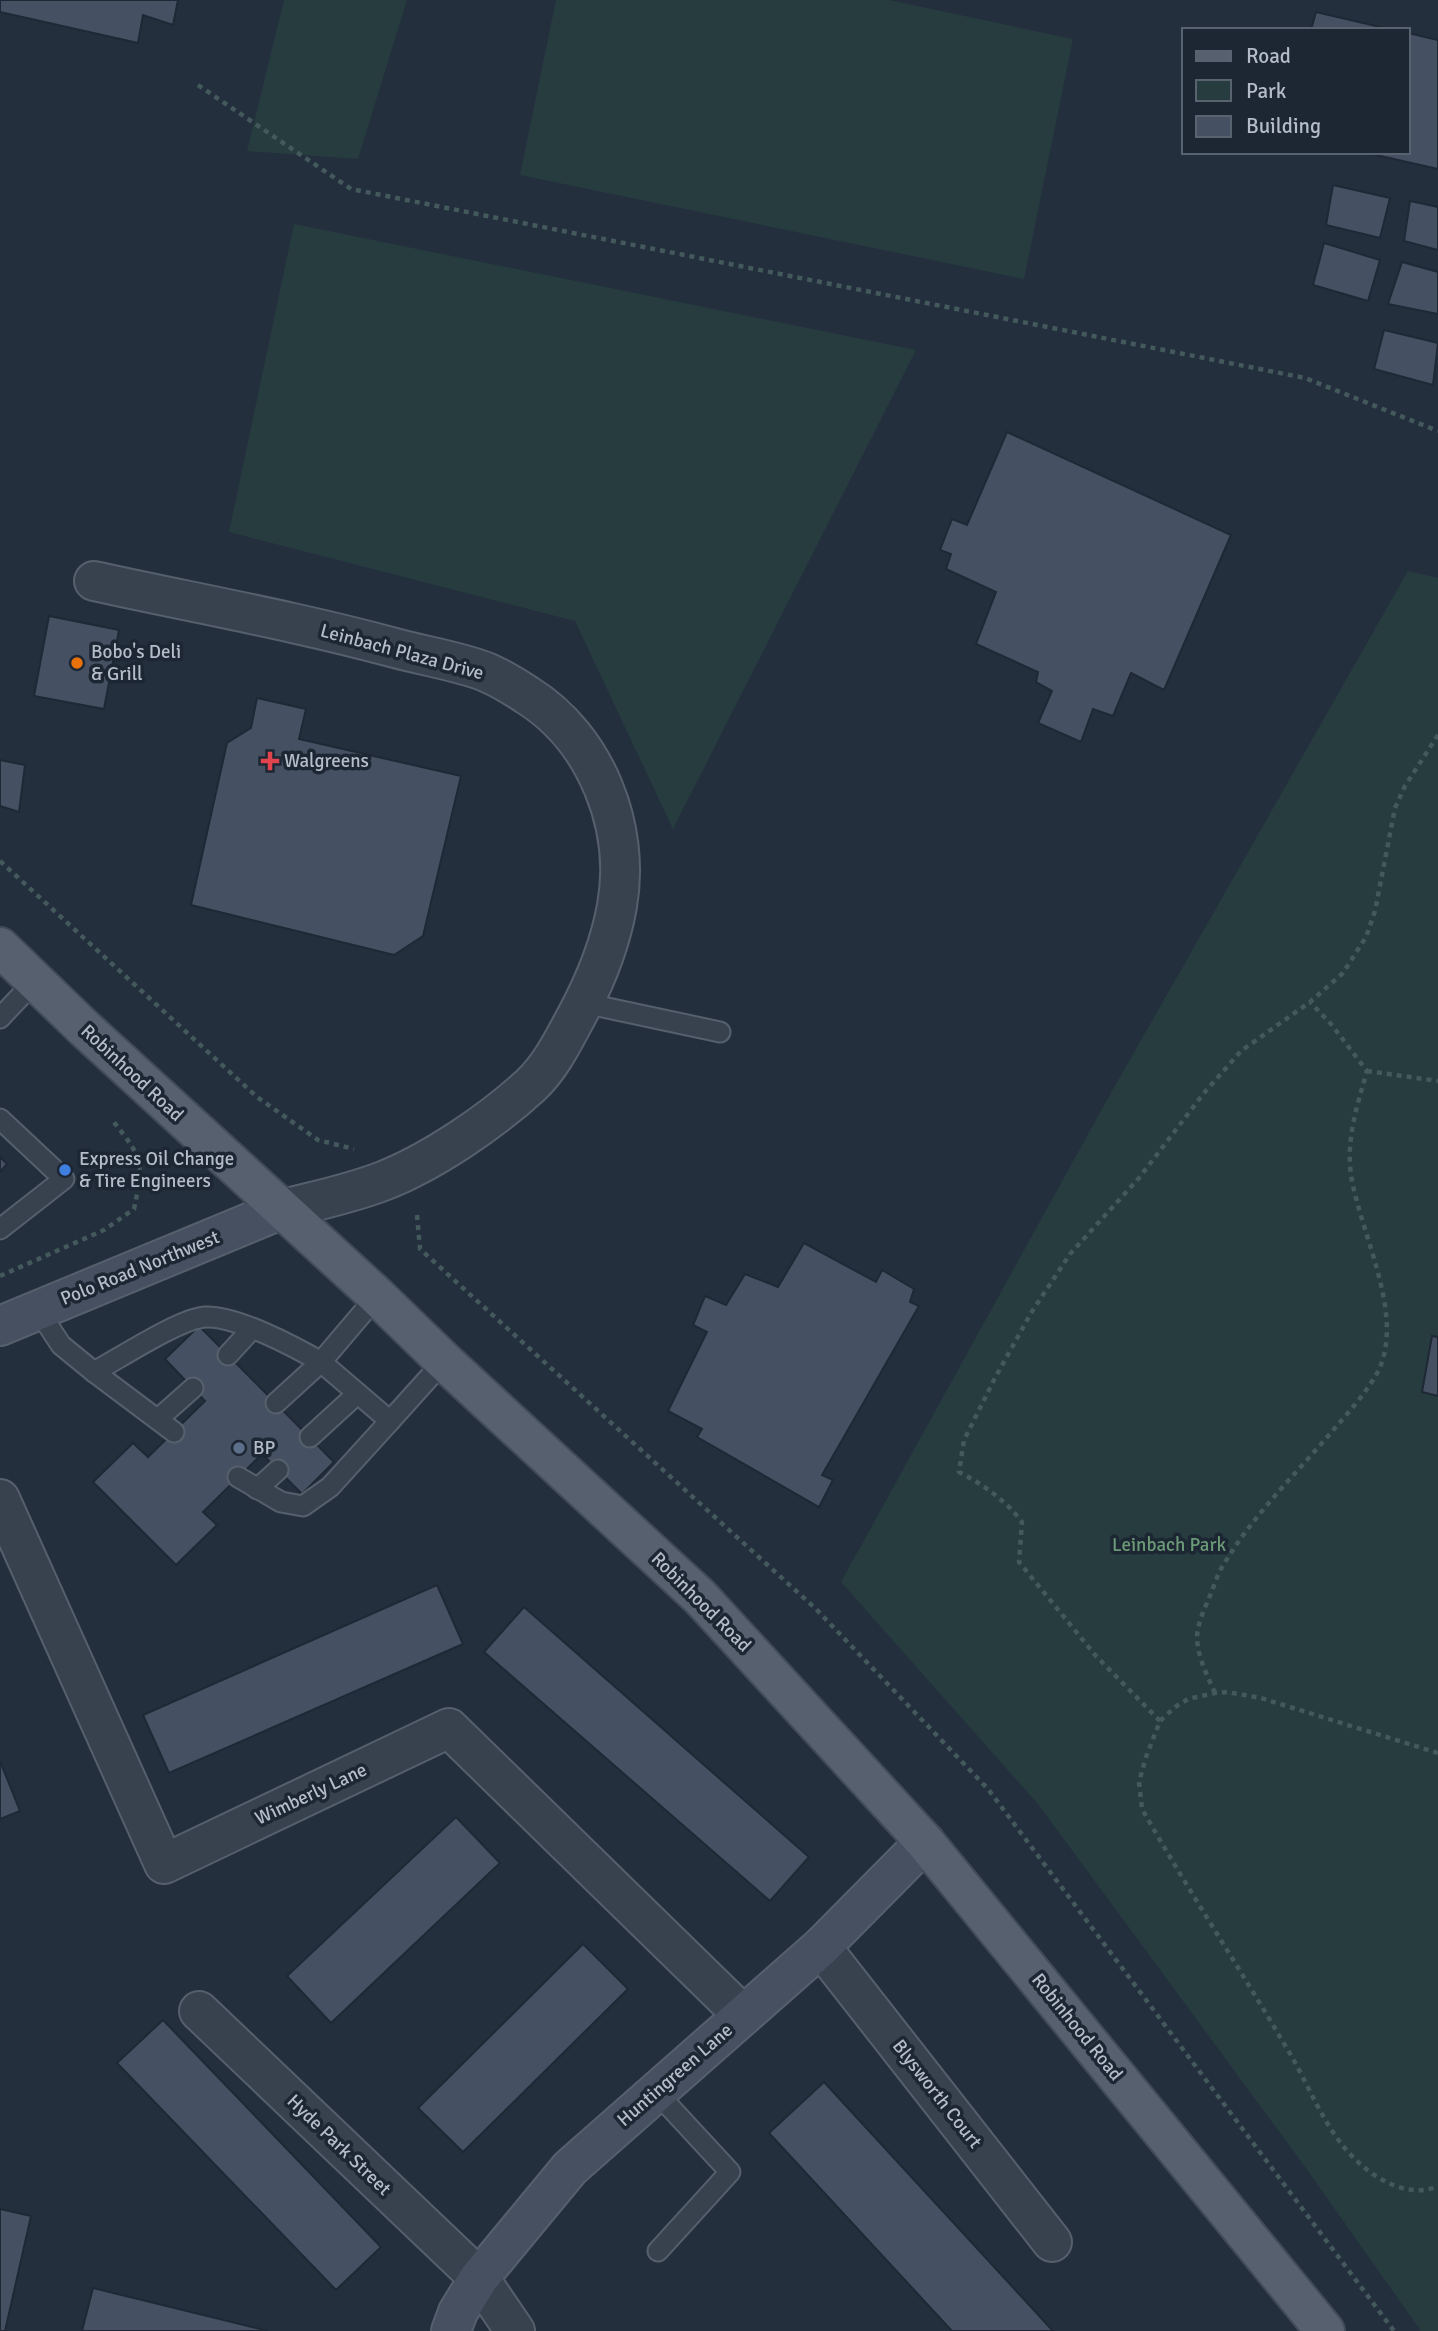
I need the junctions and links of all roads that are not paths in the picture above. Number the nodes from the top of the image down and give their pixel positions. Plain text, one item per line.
1 (94, 581) dead end
2 (0, 947) edge
3 (35, 981) junction
4 (583, 1003) junction
5 (0, 1018) edge
6 (720, 1032) dead end
7 (3, 1129) edge
8 (280, 1210) junction
9 (0, 1229) edge
10 (377, 1296) junction
11 (38, 1310) junction
12 (0, 1326) edge
13 (252, 1329) junction
14 (228, 1355) dead end
15 (444, 1361) junction
16 (321, 1362) junction
17 (94, 1372) junction
18 (193, 1388) dead end
19 (357, 1394) junction
20 (276, 1403) dead end
21 (158, 1419) junction
22 (390, 1421) junction
23 (174, 1432) dead end
24 (310, 1437) dead end
25 (278, 1470) dead end
26 (238, 1477) dead end
27 (257, 1489) junction
28 (0, 1499) edge
29 (925, 1842) junction
30 (821, 1947) junction
31 (199, 2011) dead end
32 (743, 2015) junction
33 (656, 2092) junction
34 (1052, 2242) dead end
35 (658, 2251) dead end
36 (479, 2278) junction
37 (451, 2331) edge
38 (515, 2331) edge
39 (1325, 2331) edge

1 - 4 street, Leinbach Plaza Drive
2 - 3 main road, Robinhood Road
3 - 5 lane
3 - 8 main road, Robinhood Road
4 - 6 lane
4 - 8 street, Leinbach Plaza Drive
7 - 9 lane
8 - 10 main road, Robinhood Road
8 - 11 street, Polo Road Northwest
10 - 15 main road, Robinhood Road
10 - 16 lane
11 - 12 street, Polo Road Northwest
11 - 17 lane
13 - 14 lane
13 - 16 lane
13 - 17 lane
15 - 22 lane
15 - 29 main road, Robinhood Road
16 - 19 lane
16 - 20 lane
17 - 21 lane
18 - 21 lane
19 - 22 lane
19 - 24 lane
21 - 23 lane
22 - 27 lane
25 - 27 lane
26 - 27 lane
28 - 32 street, Wimberly Lane
29 - 30 street, Huntingreen Lane
29 - 39 main road, Robinhood Road
30 - 32 street, Huntingreen Lane
30 - 34 street, Blysworth Court
31 - 36 street, Hyde Park Street
32 - 33 street, Huntingreen Lane
33 - 35 lane
33 - 36 street, Huntingreen Lane
36 - 37 street, Huntingreen Lane
36 - 38 street, Hyde Park Street

